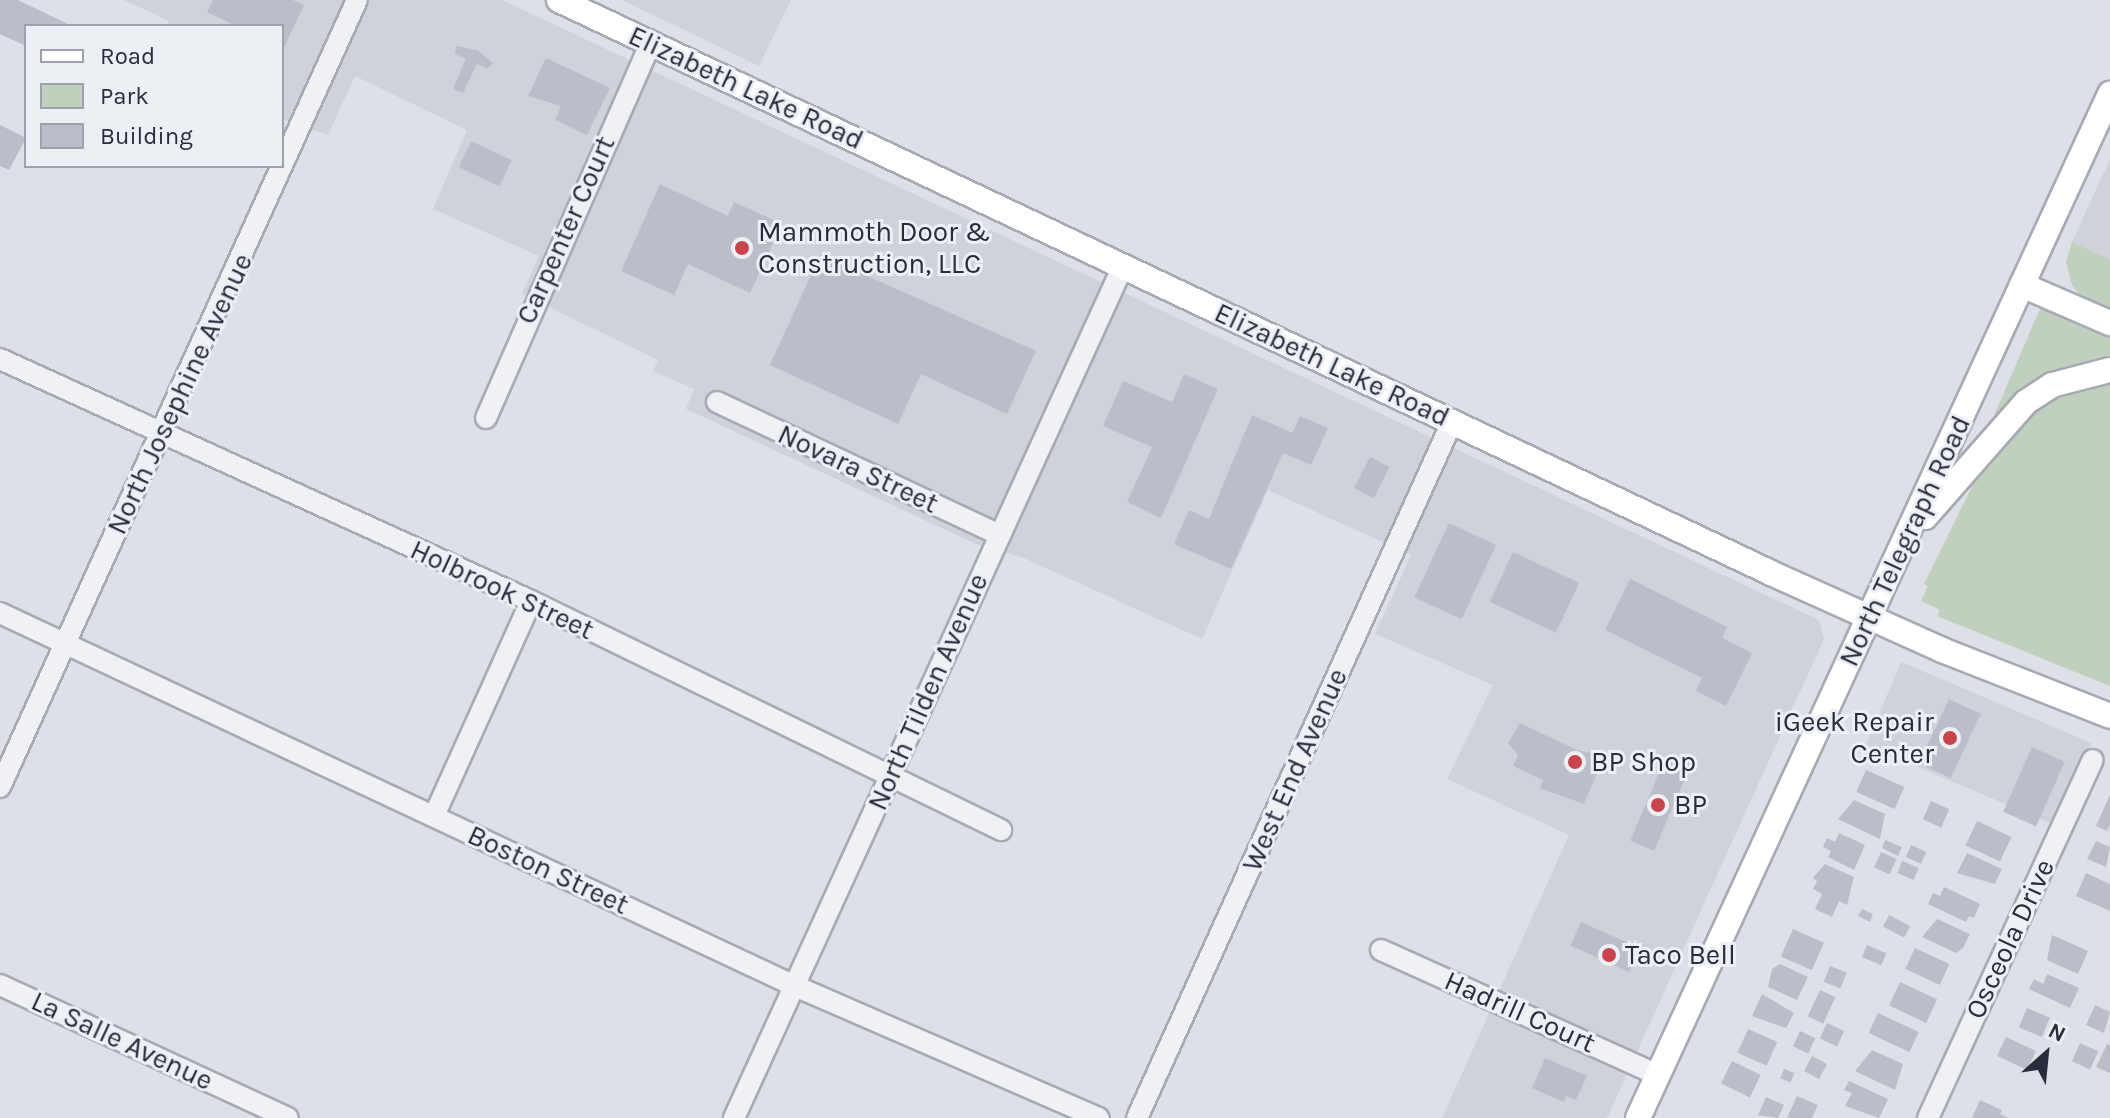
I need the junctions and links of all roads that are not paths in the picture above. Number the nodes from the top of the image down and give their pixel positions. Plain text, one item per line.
1 (357, 0) edge
2 (559, 0) edge
3 (651, 43) junction
4 (2110, 94) edge
5 (284, 162) edge
6 (281, 168) edge
7 (1123, 266) junction
8 (2022, 285) junction
9 (2110, 323) edge
10 (0, 359) edge
11 (2110, 370) edge
12 (717, 402) dead end
13 (486, 418) dead end
14 (1452, 422) junction
15 (161, 436) junction
16 (1000, 535) junction
17 (1905, 541) junction
18 (531, 601) junction
19 (0, 613) edge
20 (1870, 618) junction
21 (67, 644) junction
22 (2110, 716) edge
23 (2093, 760) dead end
24 (890, 777) junction
25 (0, 787) edge
26 (434, 816) junction
27 (1001, 830) dead end
28 (1381, 950) dead end
29 (0, 985) edge
30 (795, 986) junction
31 (1658, 1075) junction
32 (288, 1118) edge
33 (734, 1118) edge
34 (1099, 1118) edge
35 (1137, 1118) edge
36 (1638, 1118) edge
37 (1928, 1118) edge

1 - 5 street, North Josephine Avenue
2 - 3 main road, Elizabeth Lake Road
3 - 7 main road, Elizabeth Lake Road
3 - 13 street, Carpenter Court
4 - 8 main road, North Telegraph Road
6 - 15 street, North Josephine Avenue
7 - 14 main road, Elizabeth Lake Road
7 - 16 street, North Tilden Avenue
8 - 9 main road
8 - 17 main road, North Telegraph Road
10 - 15 street, Holbrook Street
11 - 17 main road
12 - 16 street, Novara Street
14 - 20 main road, Elizabeth Lake Road
14 - 35 street, West End Avenue
15 - 18 street, Holbrook Street
15 - 21 street, North Josephine Avenue
16 - 24 street, North Tilden Avenue
17 - 20 main road, North Telegraph Road
18 - 24 street, Holbrook Street
18 - 26 street
19 - 21 street, Boston Street
20 - 22 main road, Elizabeth Lake Road
20 - 31 main road, North Telegraph Road
21 - 25 street, North Josephine Avenue
21 - 26 street, Boston Street
23 - 37 street, Osceola Drive
24 - 27 street, Holbrook Street
24 - 30 street, North Tilden Avenue
26 - 30 street, Boston Street
28 - 31 street, Hadrill Court
29 - 32 street, La Salle Avenue
30 - 33 street, North Tilden Avenue
30 - 34 street, Boston Street
31 - 36 main road, North Telegraph Road

